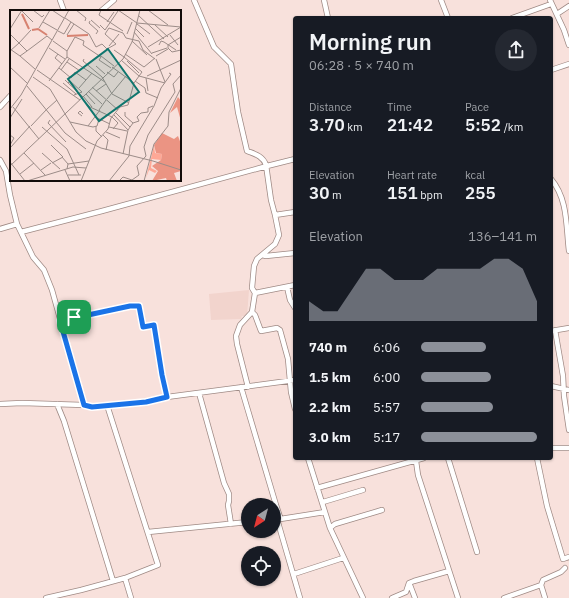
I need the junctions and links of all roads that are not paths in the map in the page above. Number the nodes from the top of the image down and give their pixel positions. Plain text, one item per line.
1 (60, 0) edge
2 (114, 0) edge
3 (194, 0) edge
4 (324, 0) edge
5 (441, 0) edge
6 (551, 2) edge
7 (569, 6) edge
8 (64, 10) edge
9 (102, 10) edge
10 (557, 14) junction
11 (328, 16) edge
12 (447, 16) edge
13 (517, 16) edge
14 (569, 45) edge
15 (569, 64) edge
16 (553, 69) edge
17 (10, 96) edge
18 (0, 107) edge
19 (0, 160) edge
20 (293, 160) edge
21 (267, 166) junction
22 (553, 182) edge
23 (293, 212) edge
24 (276, 215) junction
25 (17, 224) junction
26 (0, 229) edge
27 (21, 232) junction
28 (569, 251) edge
29 (293, 253) edge
30 (262, 255) junction
31 (293, 286) edge
32 (287, 287) junction
33 (255, 293) junction
34 (293, 305) edge
35 (252, 312) junction
36 (60, 321) junction
37 (569, 328) edge
38 (553, 331) edge
39 (293, 381) edge
40 (553, 386) edge
41 (240, 387) junction
42 (248, 387) junction
43 (566, 389) edge
44 (199, 393) junction
45 (167, 397) junction
46 (0, 404) edge
47 (57, 404) junction
48 (84, 405) junction
49 (107, 405) junction
50 (569, 430) edge
51 (553, 448) edge
52 (569, 448) edge
53 (309, 460) edge
54 (449, 460) edge
55 (536, 460) edge
56 (416, 461) joint
57 (317, 488) junction
58 (363, 490) dead end
59 (274, 498) edge
60 (323, 502) junction
61 (382, 510) dead end
62 (325, 512) junction
63 (281, 518) edge
64 (241, 523) edge
65 (231, 524) junction
66 (330, 528) junction
67 (148, 532) junction
68 (281, 534) edge
69 (477, 552) dead end
70 (569, 557) edge
71 (343, 558) junction
72 (565, 568) dead end
73 (449, 571) junction
74 (294, 574) junction
75 (125, 578) junction
76 (113, 581) junction
77 (410, 584) junction
78 (541, 585) junction
79 (46, 598) edge
80 (132, 598) edge
81 (300, 598) edge
82 (363, 598) edge
83 (392, 598) edge
84 (415, 598) edge
85 (458, 598) edge
86 (504, 598) edge
87 (545, 598) edge

1 - 8 street
2 - 9 street
3 - 21 street
4 - 11 street
5 - 12 street
6 - 10 street
6 - 13 street
7 - 10 street
10 - 14 street
15 - 16 street
17 - 18 street
19 - 25 street
20 - 21 street
21 - 24 street
21 - 27 street
22 - 28 street
23 - 24 street
24 - 30 street
25 - 26 street
25 - 27 street
27 - 36 street
29 - 30 street
30 - 33 street
31 - 32 street
32 - 33 street
32 - 34 street
33 - 35 street
35 - 39 street
35 - 42 street
36 - 45 street
36 - 48 street
37 - 38 street
38 - 43 street
39 - 42 street
40 - 43 street
41 - 42 street
41 - 44 street
41 - 59 street
43 - 50 street
44 - 45 street
44 - 65 street
45 - 49 street
46 - 47 street
47 - 48 street
47 - 76 street
48 - 49 street
49 - 67 street
51 - 52 street
53 - 57 street
54 - 69 street
55 - 70 street
56 - 57 street
56 - 73 street
57 - 60 street
58 - 60 street
60 - 62 street
61 - 66 street
62 - 63 street
62 - 66 street
64 - 65 street
65 - 67 street
66 - 71 street
67 - 75 street
68 - 74 street
71 - 74 street
71 - 82 street
72 - 78 street
73 - 77 street
73 - 85 street
74 - 81 street
75 - 76 street
75 - 80 street
76 - 79 street
77 - 83 street
77 - 84 street
78 - 86 street
78 - 87 street

